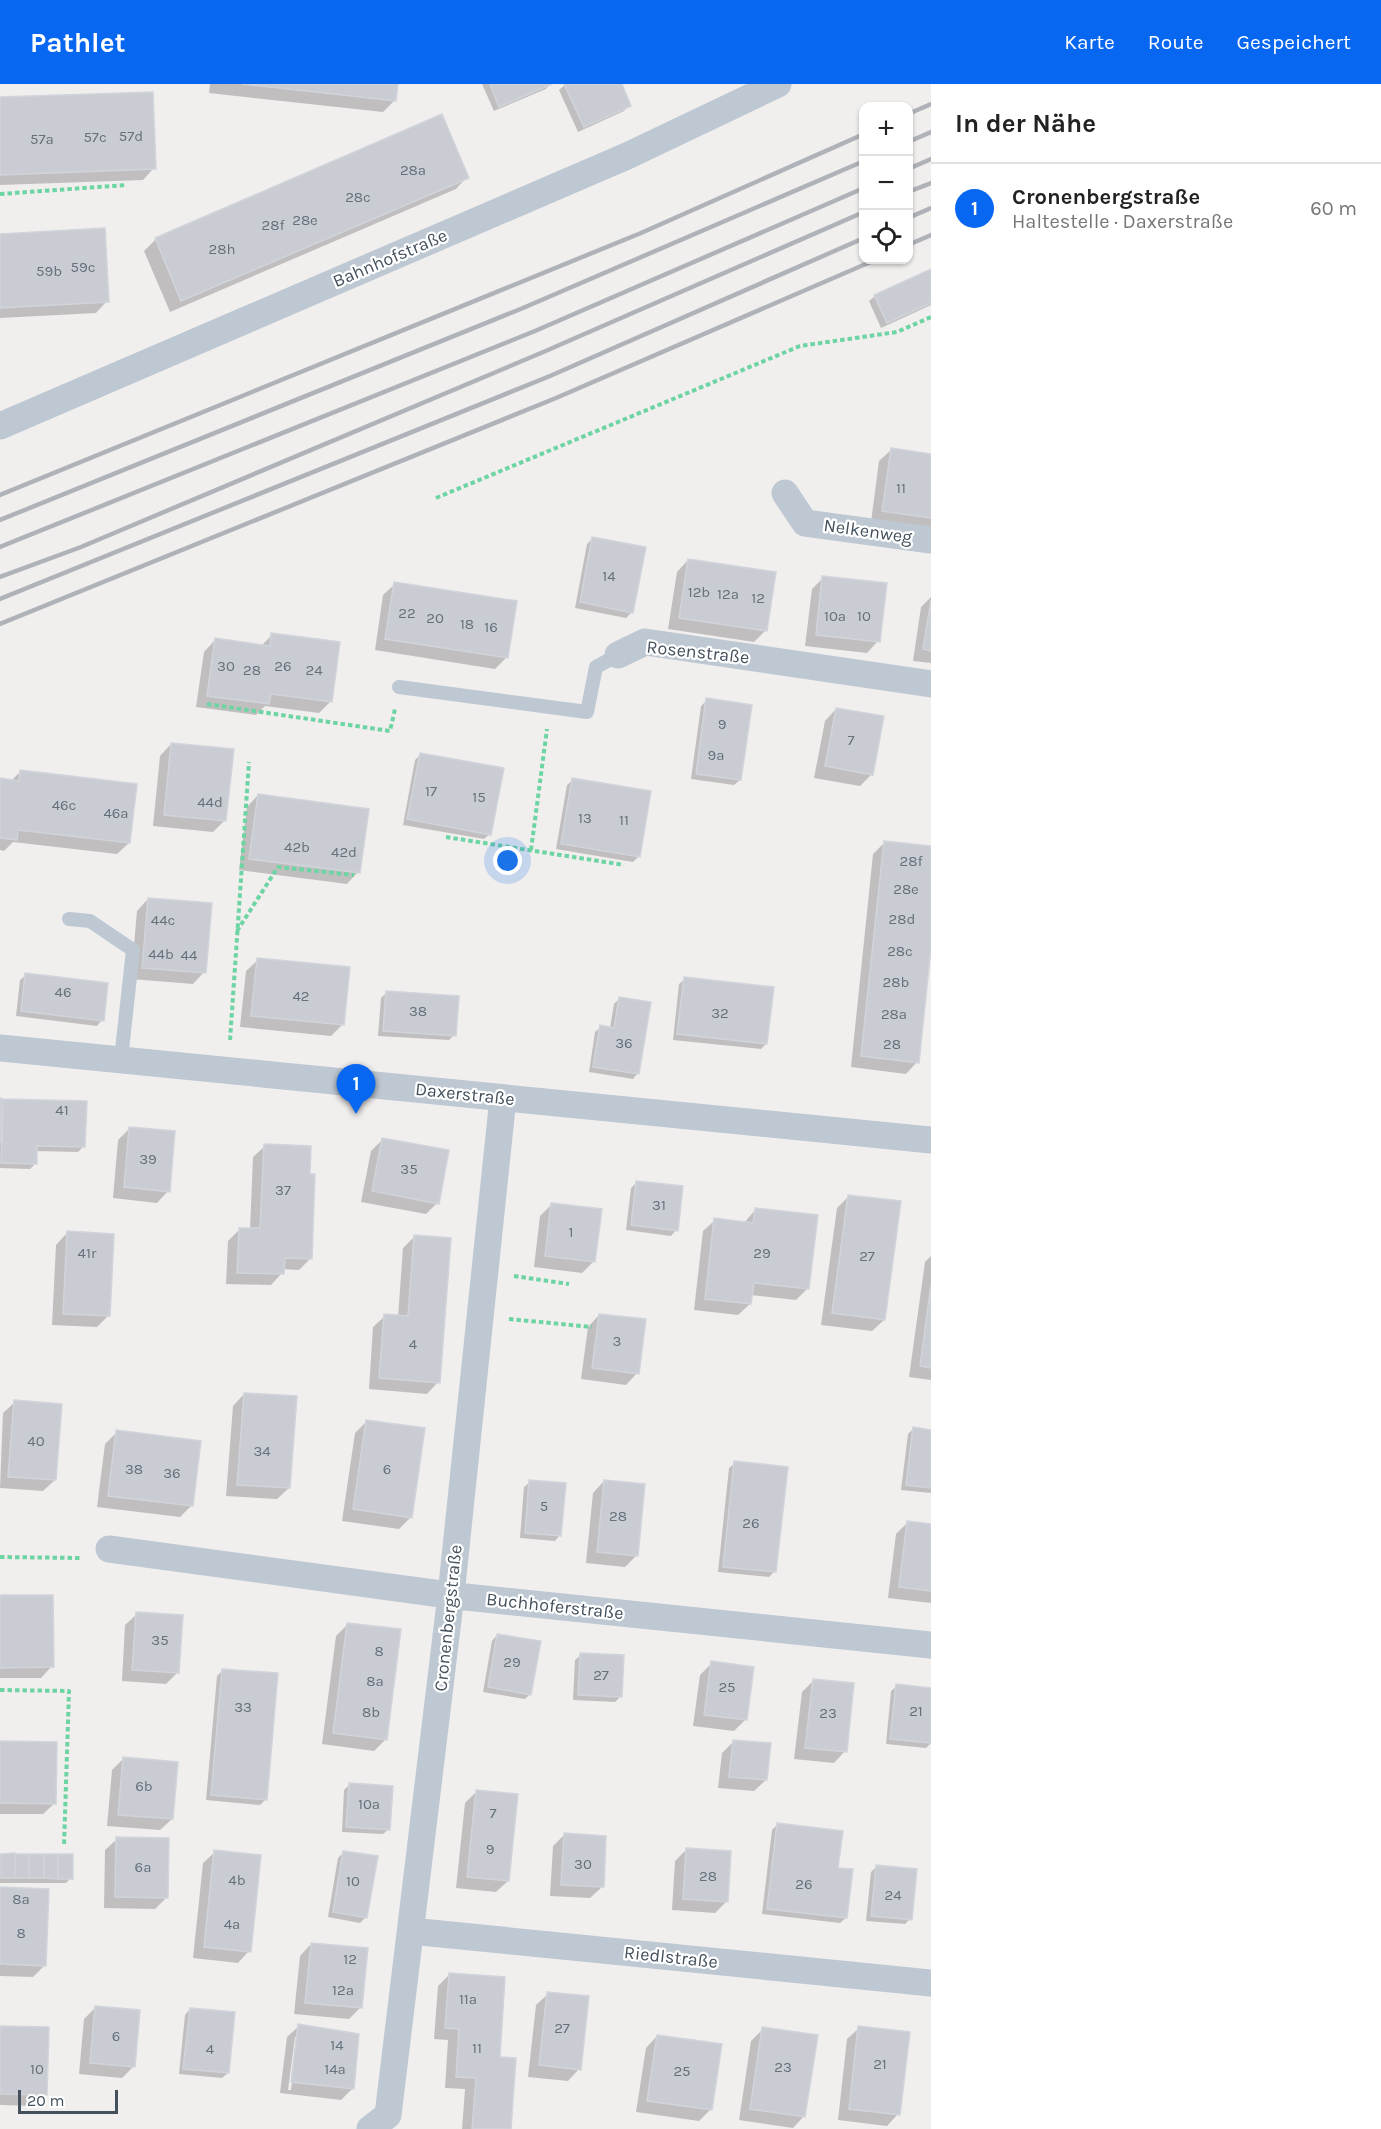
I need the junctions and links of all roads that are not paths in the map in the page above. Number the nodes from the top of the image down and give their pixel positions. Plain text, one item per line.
1 (778, 84) edge
2 (0, 426) edge
3 (784, 493) dead end
4 (931, 540) edge
5 (618, 655) joint
6 (931, 684) edge
7 (399, 687) road end
8 (69, 919) dead end
9 (0, 1048) edge
10 (121, 1059) junction
11 (503, 1098) junction
12 (931, 1140) edge
13 (109, 1549) road end
14 (451, 1595) junction
15 (931, 1645) edge
16 (411, 1931) junction
17 (931, 1983) edge
18 (370, 2129) edge

1 - 2 street, Bahnhofstraße
3 - 4 street, Nelkenweg
5 - 6 street, Rosenstraße
5 - 7 lane, Rosenstraße
8 - 10 lane
9 - 10 street, Daxerstraße
10 - 11 street, Daxerstraße
11 - 12 street, Daxerstraße
11 - 14 street, Cronenbergstraße
13 - 14 street, Buchhoferstraße
14 - 15 street, Buchhoferstraße
14 - 16 street, Cronenbergstraße
16 - 17 street, Riedlstraße
16 - 18 street, Cronenbergstraße

